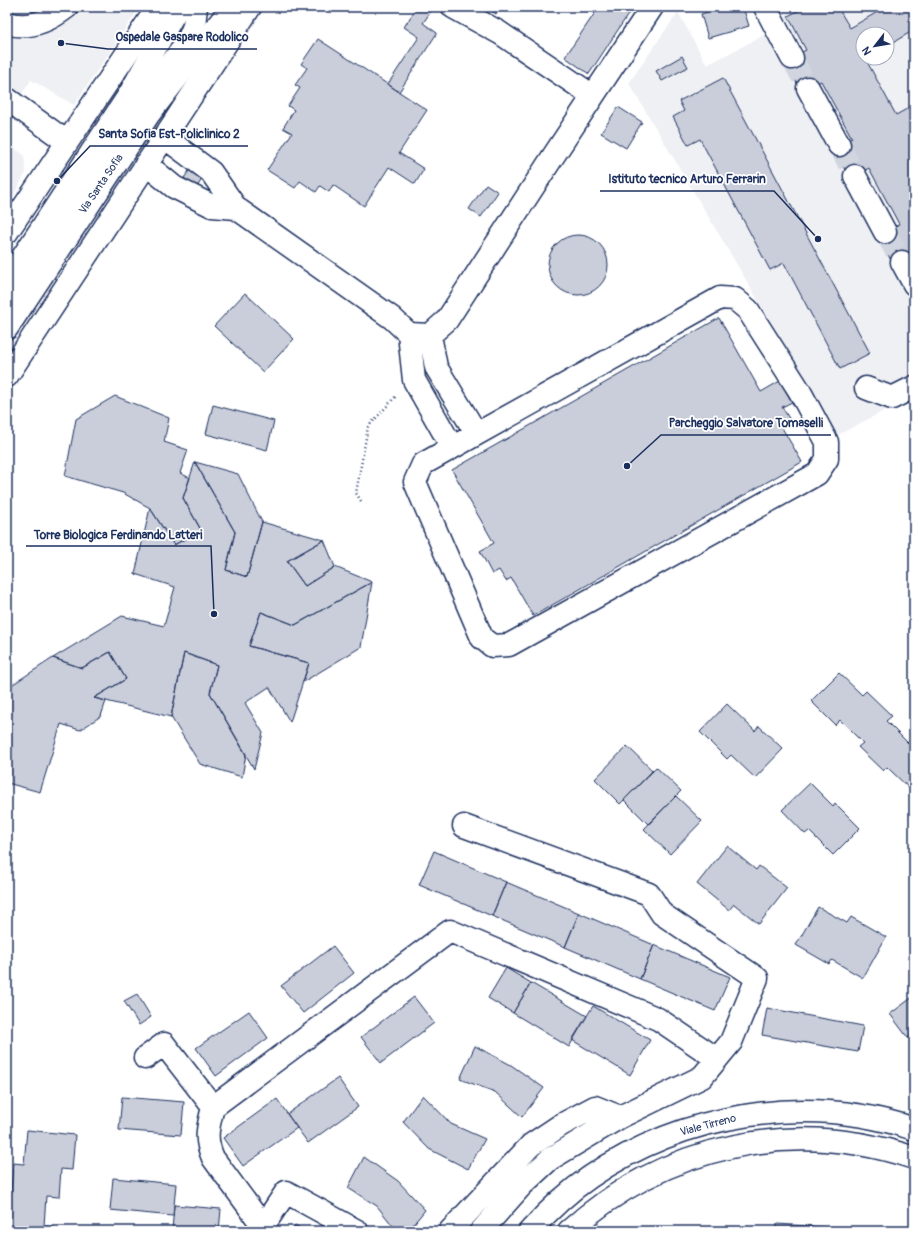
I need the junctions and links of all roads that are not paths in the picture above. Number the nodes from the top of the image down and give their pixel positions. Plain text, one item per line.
1 (67, 7) edge
2 (158, 7) edge
3 (178, 7) edge
4 (196, 7) edge
5 (232, 7) edge
6 (250, 7) edge
7 (453, 7) edge
8 (652, 7) edge
9 (764, 7) edge
10 (7, 23) edge
11 (792, 58) tunnel mouth
12 (808, 88) tunnel mouth
13 (593, 96) junction
14 (7, 99) edge
15 (7, 118) edge
16 (164, 137) junction
17 (838, 145) tunnel mouth
18 (64, 147) junction
19 (146, 164) junction
20 (855, 176) tunnel mouth
21 (236, 208) junction
22 (7, 232) edge
23 (885, 232) tunnel mouth
24 (902, 262) tunnel mouth
25 (7, 281) edge
26 (914, 284) edge
27 (7, 307) edge
28 (7, 328) edge
29 (419, 335) junction
30 (7, 376) edge
31 (914, 387) edge
32 (866, 388) dead end
33 (476, 433) junction
34 (452, 447) junction
35 (464, 826) dead end
36 (144, 1058) dead end
37 (717, 1059) junction
38 (213, 1107) junction
39 (620, 1117) junction
40 (914, 1130) edge
41 (914, 1158) edge
42 (261, 1229) edge
43 (357, 1231) edge
44 (450, 1231) edge
45 (481, 1231) edge
46 (530, 1231) edge
47 (570, 1231) edge

1 - 10 street
2 - 18 street
3 - 25 street
4 - 27 street
5 - 28 street, Via Santa Sofia
6 - 16 street
7 - 13 street
8 - 13 street
9 - 11 street
12 - 17 street
13 - 29 street
14 - 18 street
15 - 18 street
16 - 19 street
16 - 21 street
18 - 22 street
19 - 21 street
19 - 30 street
20 - 23 street
21 - 29 street
24 - 26 street
29 - 33 street
29 - 34 street
31 - 32 street
33 - 34 street
33 - 34 street
35 - 37 street
36 - 38 street
37 - 38 street
37 - 39 street
38 - 42 street
39 - 44 street
39 - 45 street
40 - 46 street, Viale Tirreno
41 - 47 street
42 - 43 street

